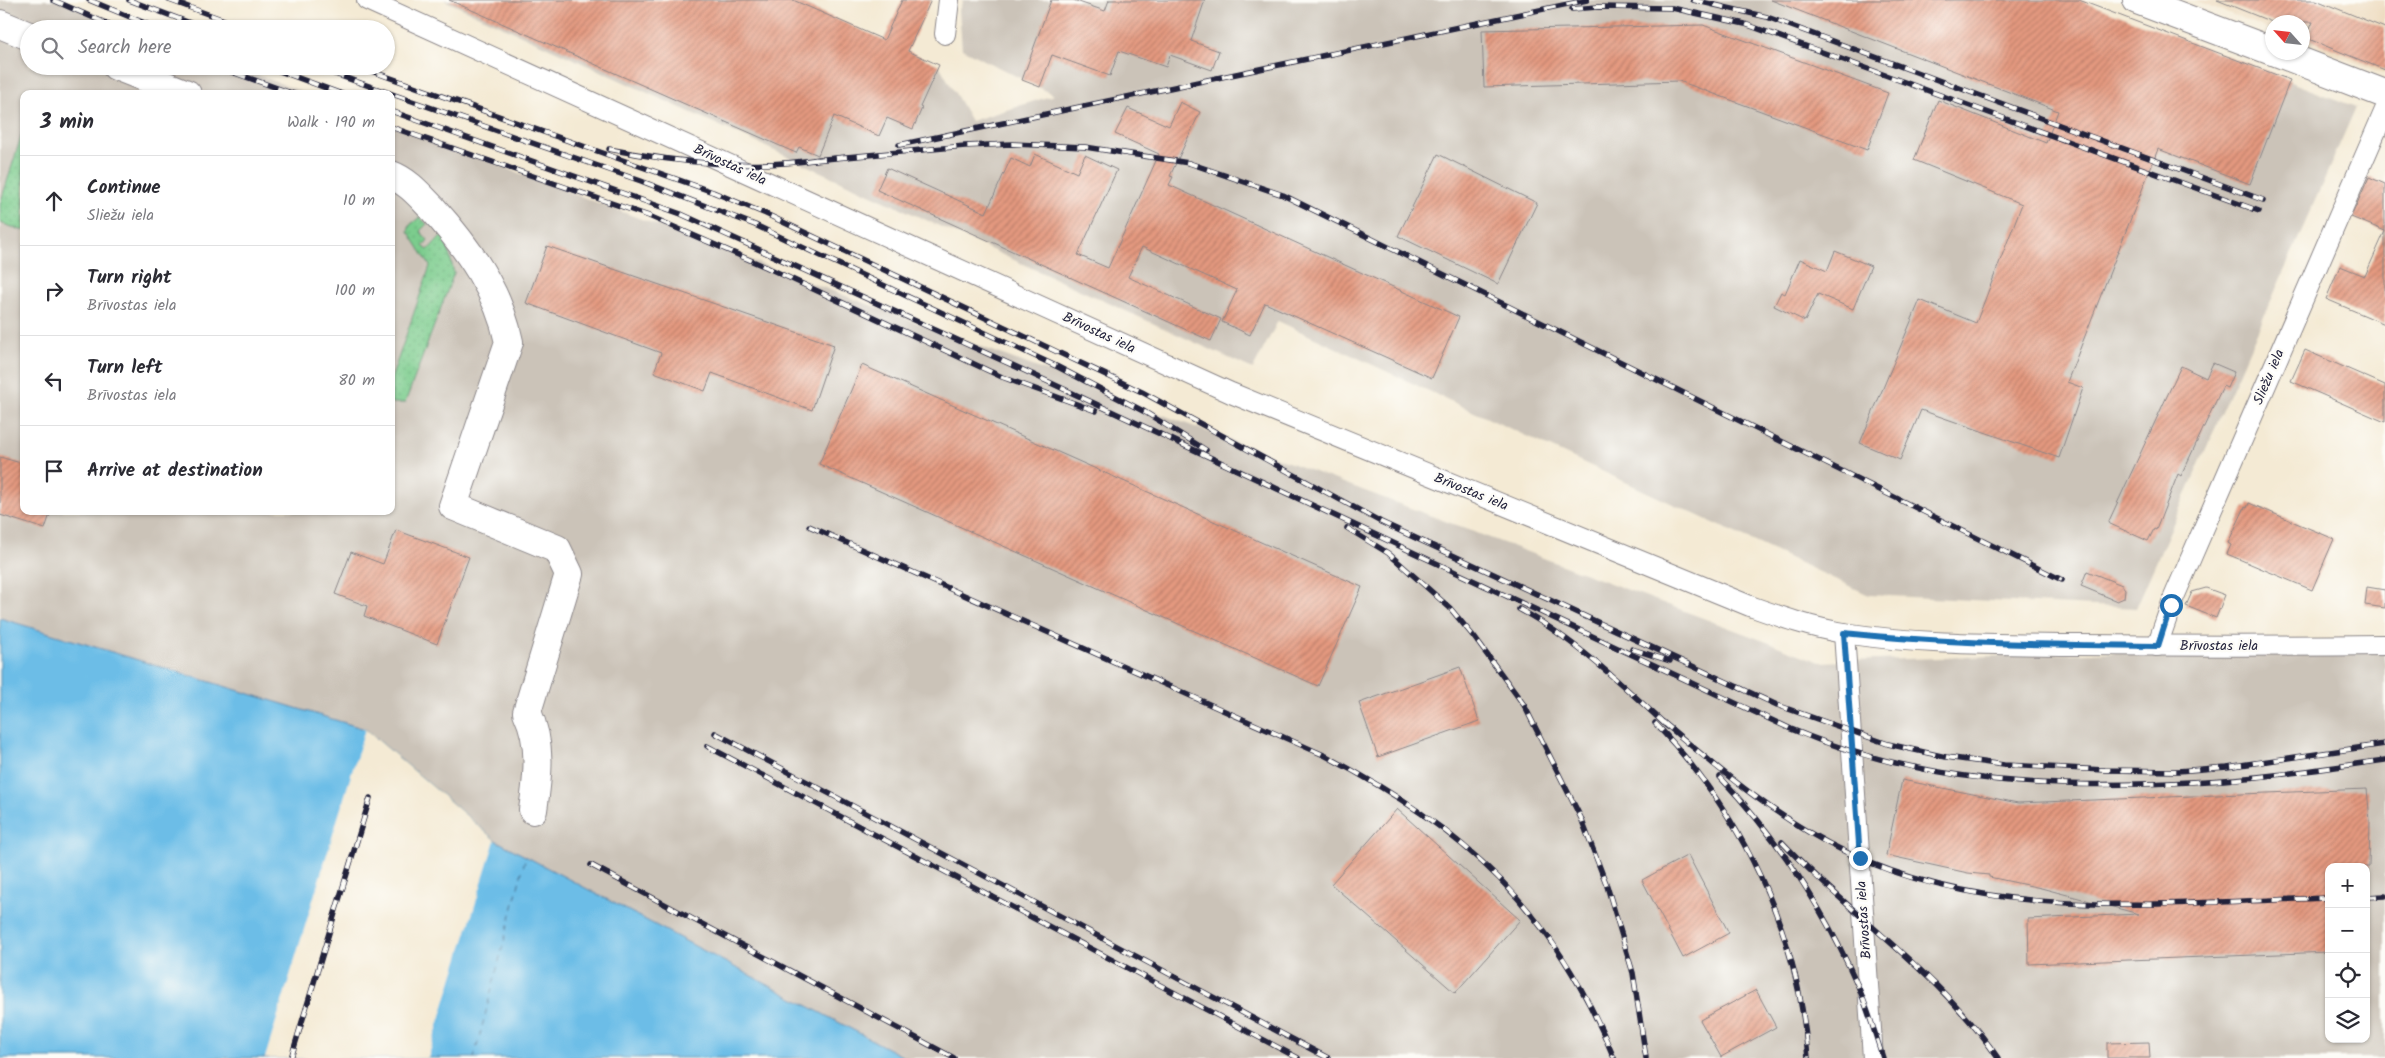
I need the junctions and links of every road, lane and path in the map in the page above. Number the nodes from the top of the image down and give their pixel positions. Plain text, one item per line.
1 (366, 0) edge
2 (949, 0) edge
3 (2137, 0) edge
4 (0, 24) edge
5 (20, 32) edge
6 (945, 34) dead end
7 (2265, 49) edge
8 (2295, 60) edge
9 (139, 75) edge
10 (178, 90) edge
11 (2385, 94) edge
12 (2385, 110) edge
13 (395, 178) edge
14 (1844, 633) junction
15 (2385, 645) edge
16 (2158, 646) junction
17 (533, 810) dead end
18 (1873, 1058) edge

1 - 14 street, Brīvostas iela
2 - 6 street
3 - 7 street
4 - 5 street
8 - 11 street
9 - 10 street
12 - 16 street, Sliežu iela
13 - 17 street
14 - 16 street, Brīvostas iela
14 - 18 street, Brīvostas iela
15 - 16 street, Brīvostas iela

